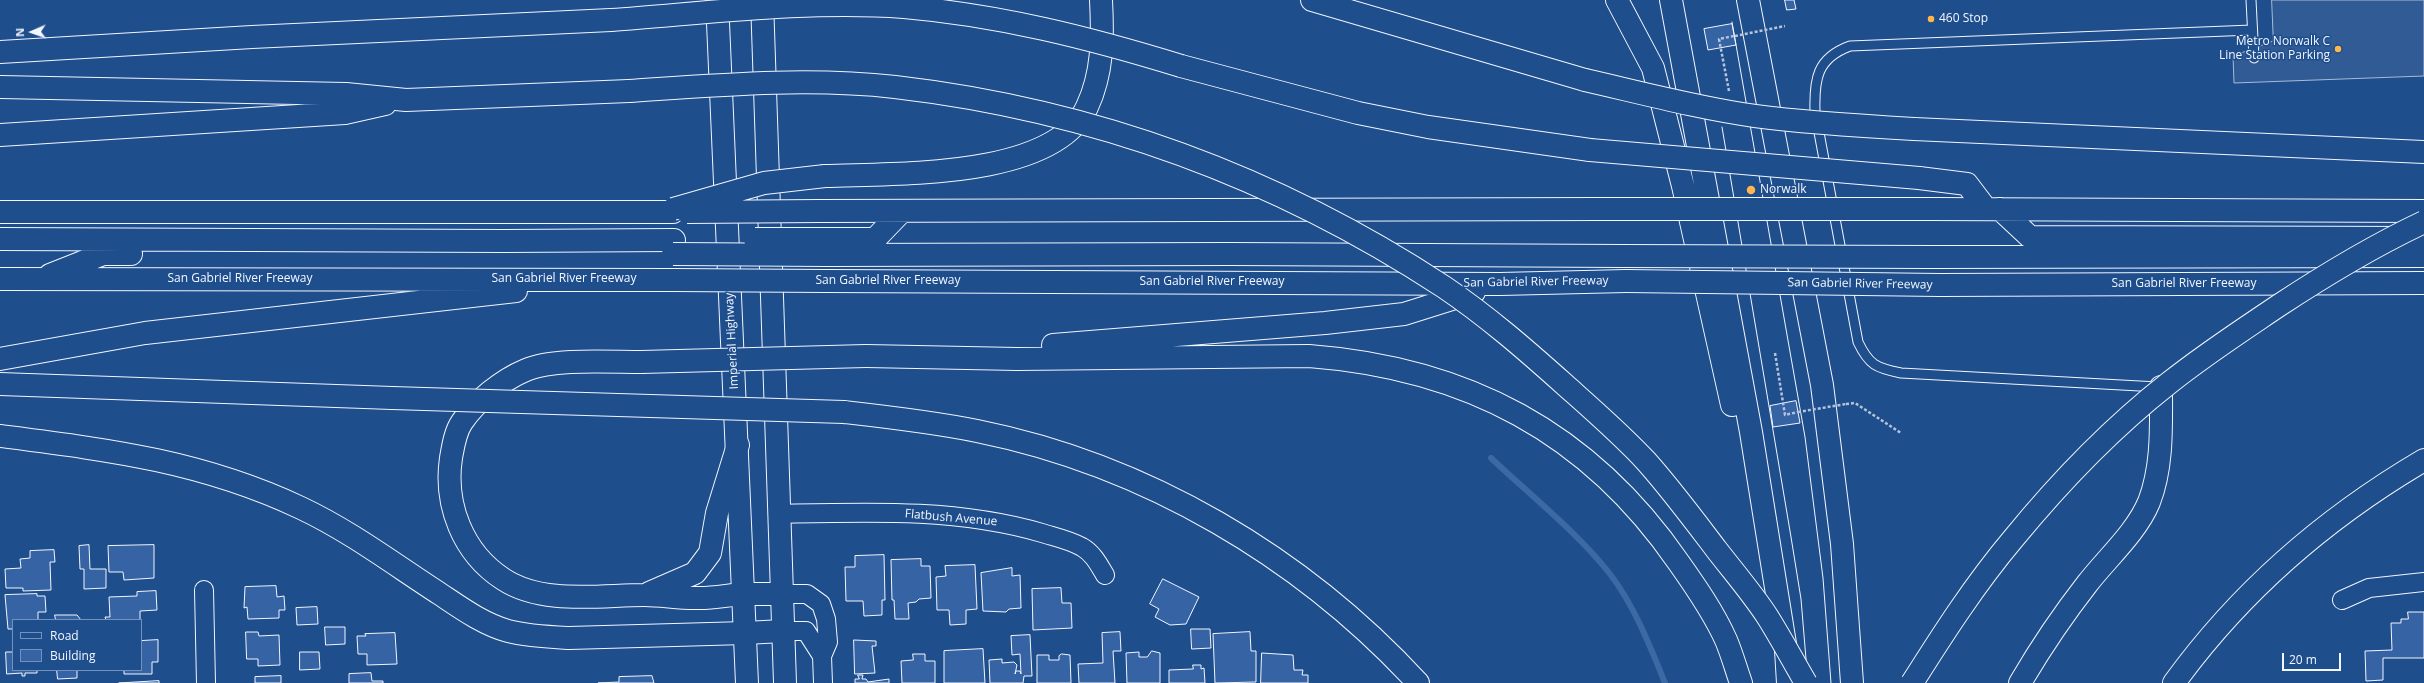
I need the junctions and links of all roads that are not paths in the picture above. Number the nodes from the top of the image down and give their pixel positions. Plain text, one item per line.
1 (717, 0) edge
2 (762, 0) edge
3 (1101, 0) edge
4 (1312, 0) edge
5 (1617, 0) edge
6 (1671, 0) edge
7 (1748, 0) edge
8 (2251, 0) edge
9 (2252, 30) junction
10 (0, 52) edge
11 (2254, 58) dead end
12 (0, 87) edge
13 (406, 100) junction
14 (0, 135) edge
15 (2424, 152) edge
16 (1993, 209) junction
17 (669, 211) junction
18 (2424, 211) edge
19 (0, 212) edge
20 (901, 212) junction
21 (2424, 222) edge
22 (2424, 238) edge
23 (0, 239) edge
24 (673, 247) junction
25 (824, 247) junction
26 (2424, 256) edge
27 (0, 279) edge
28 (38, 279) junction
29 (622, 279) junction
30 (2424, 283) edge
31 (1500, 284) junction
32 (866, 356) junction
33 (0, 359) edge
34 (0, 384) edge
35 (2161, 388) joint
36 (0, 436) edge
37 (738, 445) junction
38 (2424, 460) edge
39 (779, 514) junction
40 (1105, 575) dead end
41 (2424, 582) edge
42 (204, 590) dead end
43 (743, 594) junction
44 (781, 594) junction
45 (645, 595) junction
46 (2342, 600) dead end
47 (783, 631) junction
48 (745, 632) junction
49 (1786, 650) junction
50 (822, 656) junction
51 (206, 683) edge
52 (747, 683) edge
53 (785, 683) edge
54 (823, 683) edge
55 (1418, 683) edge
56 (1740, 683) edge
57 (1788, 683) edge
58 (1806, 683) edge
59 (1852, 683) edge
60 (1912, 683) edge
61 (2020, 683) edge
62 (2174, 683) edge

1 - 37 main road, Imperial Highway
2 - 39 main road
3 - 17 main road, bridge
4 - 15 main road, bridge
5 - 49 main road
6 - 49 main road
7 - 59 main road
8 - 9 lane
9 - 11 lane
9 - 35 lane
10 - 16 main road, bridge
12 - 13 main road
13 - 14 main road
13 - 58 main road, bridge
16 - 18 main road
16 - 20 main road, bridge
16 - 22 main road
17 - 19 main road
17 - 20 main road, bridge
20 - 25 main road
21 - 60 main road, bridge
23 - 24 main road
24 - 25 main road, bridge
24 - 28 main road
25 - 26 main road, bridge
27 - 28 main road, San Gabriel River Freeway
28 - 29 main road, San Gabriel River Freeway
29 - 31 main road, San Gabriel River Freeway, bridge
29 - 33 main road
30 - 31 main road, San Gabriel River Freeway, bridge
31 - 32 main road
32 - 45 main road, bridge
32 - 56 main road
34 - 55 main road, bridge
35 - 61 main road
36 - 48 main road
37 - 43 main road, Imperial Highway
37 - 45 main road
38 - 62 main road
39 - 40 street, Flatbush Avenue
39 - 44 main road
41 - 46 street
42 - 51 street
43 - 44 main road
43 - 45 main road
43 - 48 main road, Imperial Highway
44 - 47 main road
44 - 50 street
47 - 48 main road
47 - 50 street
47 - 53 main road
48 - 52 main road, Imperial Highway
49 - 57 main road
50 - 54 street

